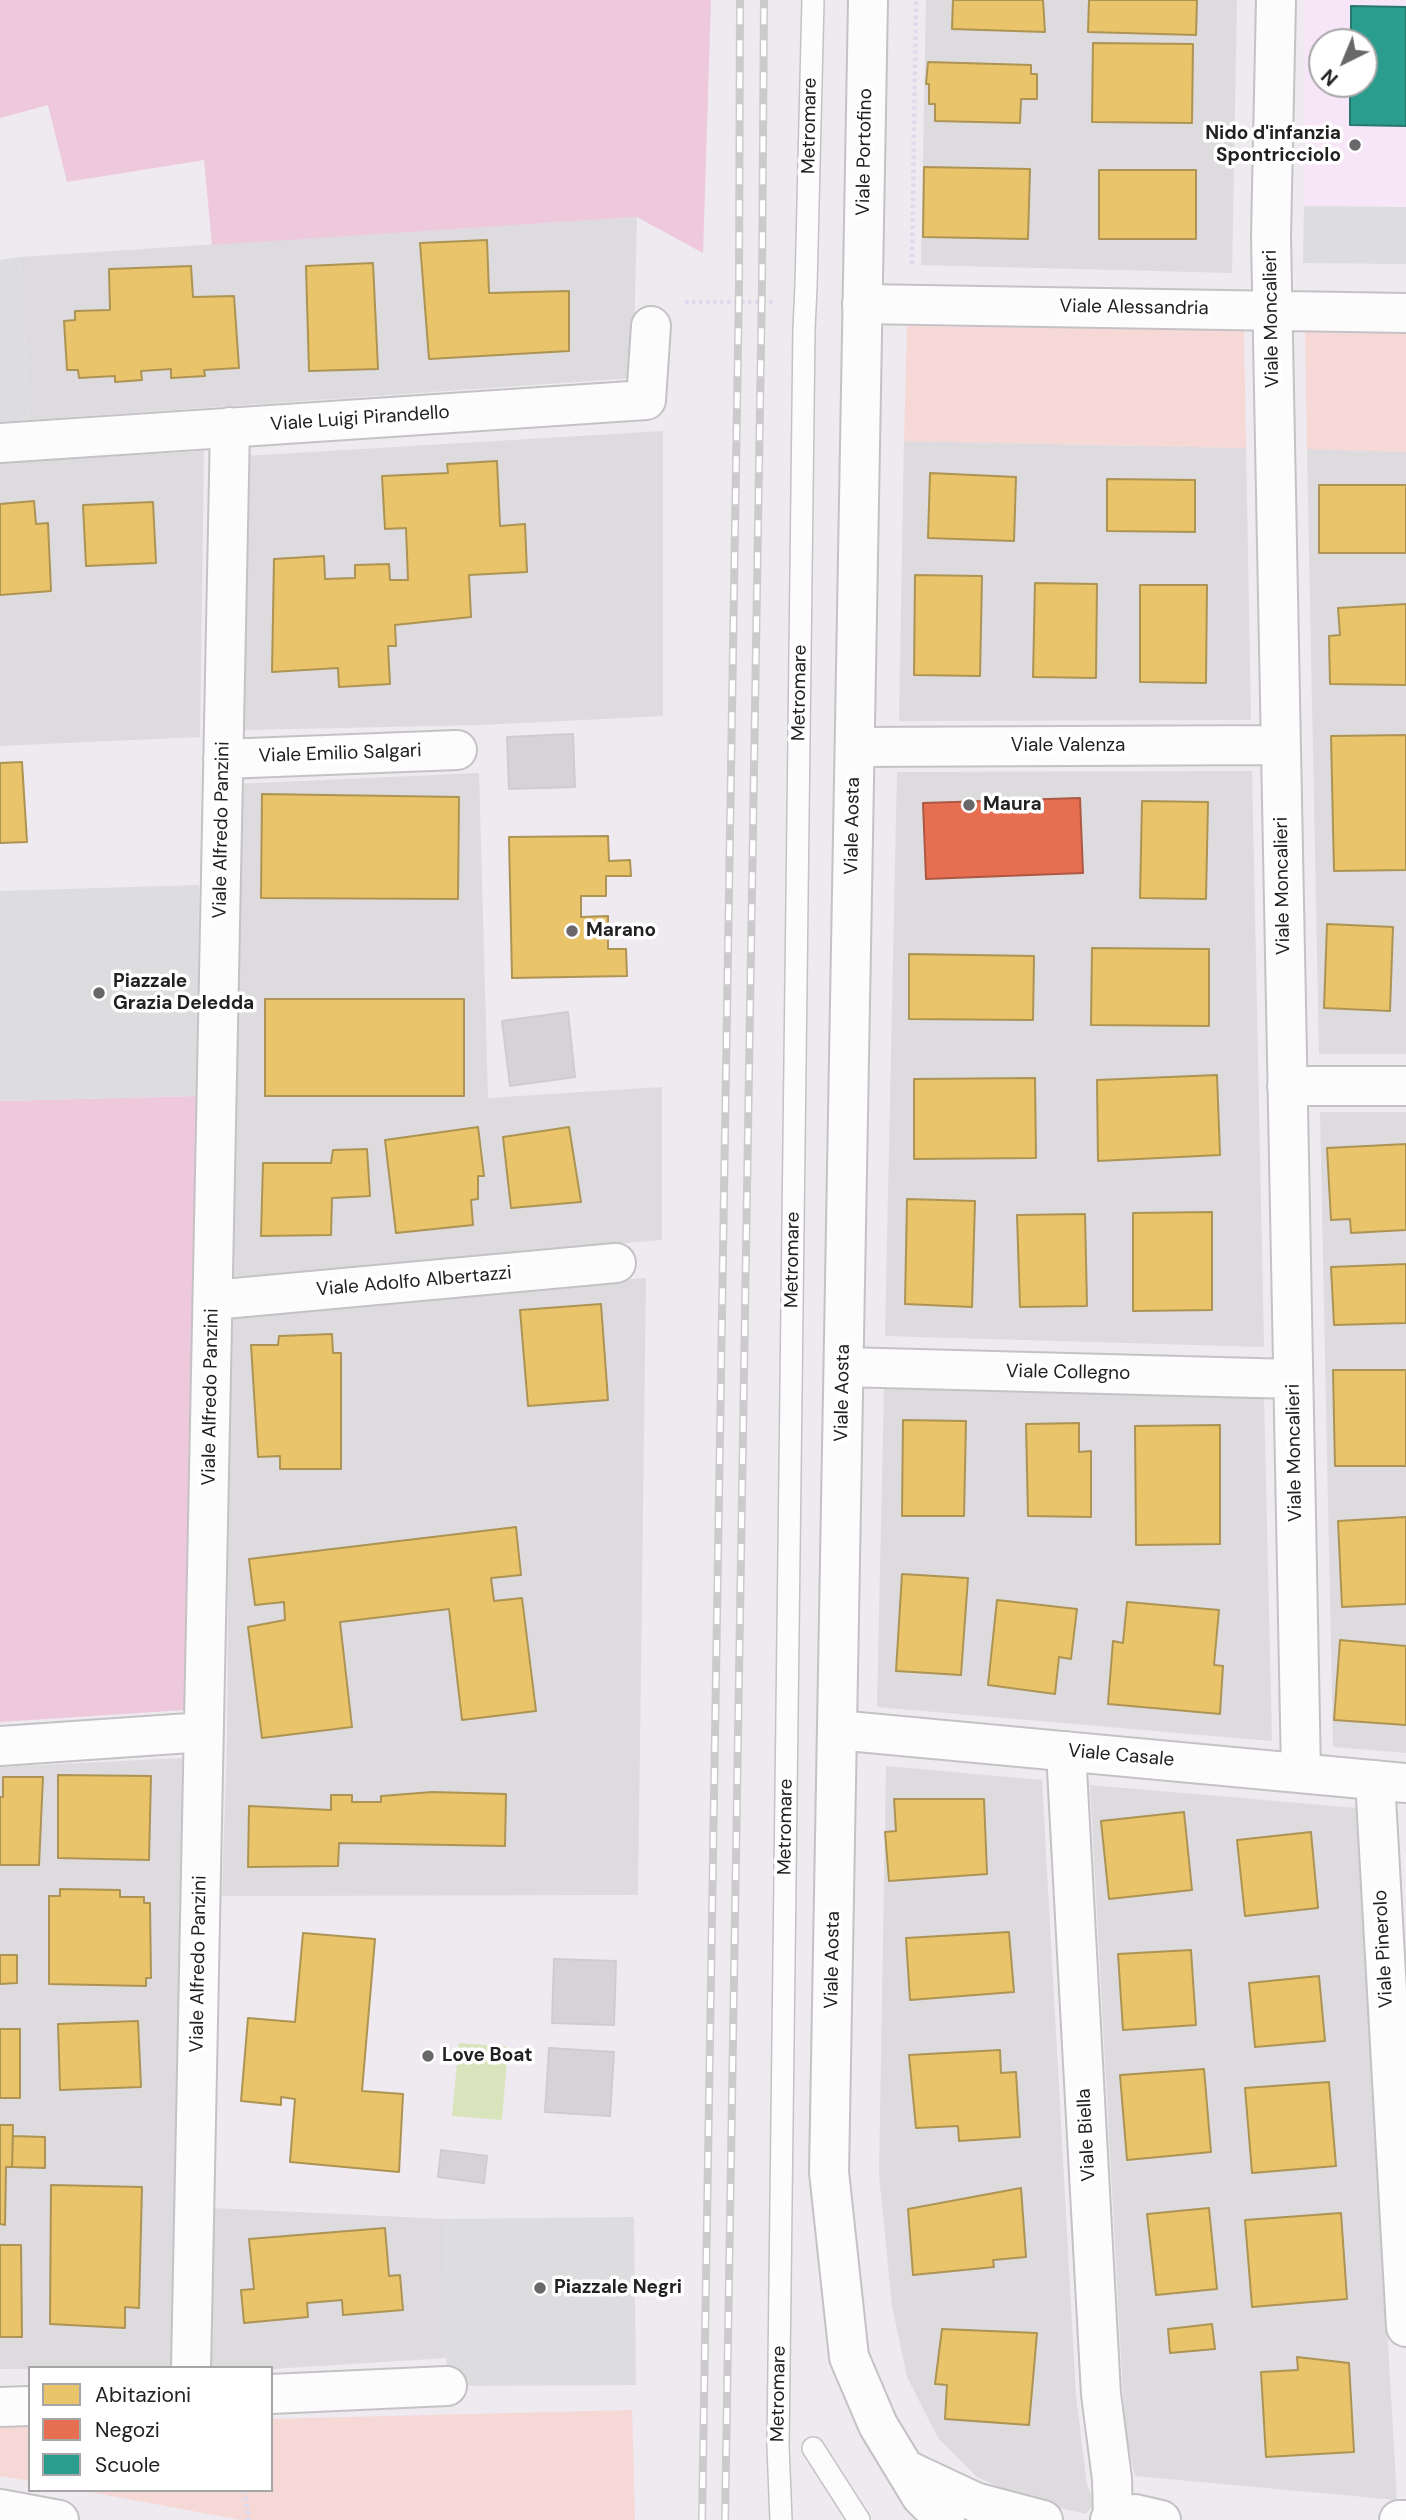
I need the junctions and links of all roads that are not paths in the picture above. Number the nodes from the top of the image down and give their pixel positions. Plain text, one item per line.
1 (813, 0) edge
2 (868, 0) edge
3 (1276, 0) edge
4 (862, 304) junction
5 (1272, 311) junction
6 (1406, 313) edge
7 (651, 326) road end
8 (230, 427) junction
9 (0, 443) edge
10 (1281, 745) junction
11 (855, 747) junction
12 (457, 750) dead end
13 (223, 759) junction
14 (1287, 1086) junction
15 (1406, 1086) edge
16 (616, 1264) dead end
17 (213, 1300) junction
18 (844, 1367) junction
19 (1293, 1379) junction
20 (837, 1730) junction
21 (204, 1732) junction
22 (0, 1746) edge
23 (1066, 1751) junction
24 (1301, 1773) junction
25 (1390, 1781) edge
26 (1406, 2328) edge
27 (191, 2366) edge
28 (447, 2386) dead end
29 (273, 2394) edge
30 (28, 2406) edge
31 (0, 2407) edge
32 (813, 2448) dead end
33 (904, 2468) junction
34 (0, 2509) edge
35 (1112, 2519) edge
36 (59, 2520) edge
37 (781, 2520) edge
38 (859, 2520) edge
39 (945, 2520) edge
40 (1043, 2520) edge
41 (1161, 2520) edge
42 (1399, 2520) edge
43 (1406, 2520) edge

1 - 37 lane, Metromare, bridge
2 - 4 street, Viale Portofino
3 - 5 street, Viale Moncalieri
4 - 5 street, Viale Alessandria
4 - 11 street, Viale Aosta
5 - 6 street, Viale Alessandria
5 - 10 street, Viale Moncalieri
7 - 8 street, Viale Luigi Pirandello
8 - 9 street, Viale Luigi Pirandello
8 - 13 street, Viale Alfredo Panzini
10 - 11 street, Viale Valenza
10 - 14 street, Viale Moncalieri
11 - 18 street, Viale Aosta
12 - 13 street, Viale Emilio Salgari
13 - 17 street, Viale Alfredo Panzini
14 - 15 street
14 - 19 street, Viale Moncalieri
16 - 17 street, Viale Adolfo Albertazzi
17 - 21 street, Viale Alfredo Panzini
18 - 19 street, Viale Collegno
18 - 20 street, Viale Aosta
19 - 24 street, Viale Moncalieri
20 - 23 street, Viale Casale
20 - 33 street, Viale Aosta
21 - 22 street
21 - 27 street, Viale Alfredo Panzini
23 - 24 street, Viale Casale
23 - 35 street, Viale Biella
24 - 25 street, Viale Casale
25 - 26 street, Viale Pinerolo
28 - 29 street
30 - 31 street
32 - 38 lane
33 - 39 street, Viale Aosta
33 - 40 street
34 - 36 street
35 - 41 street
42 - 43 street

